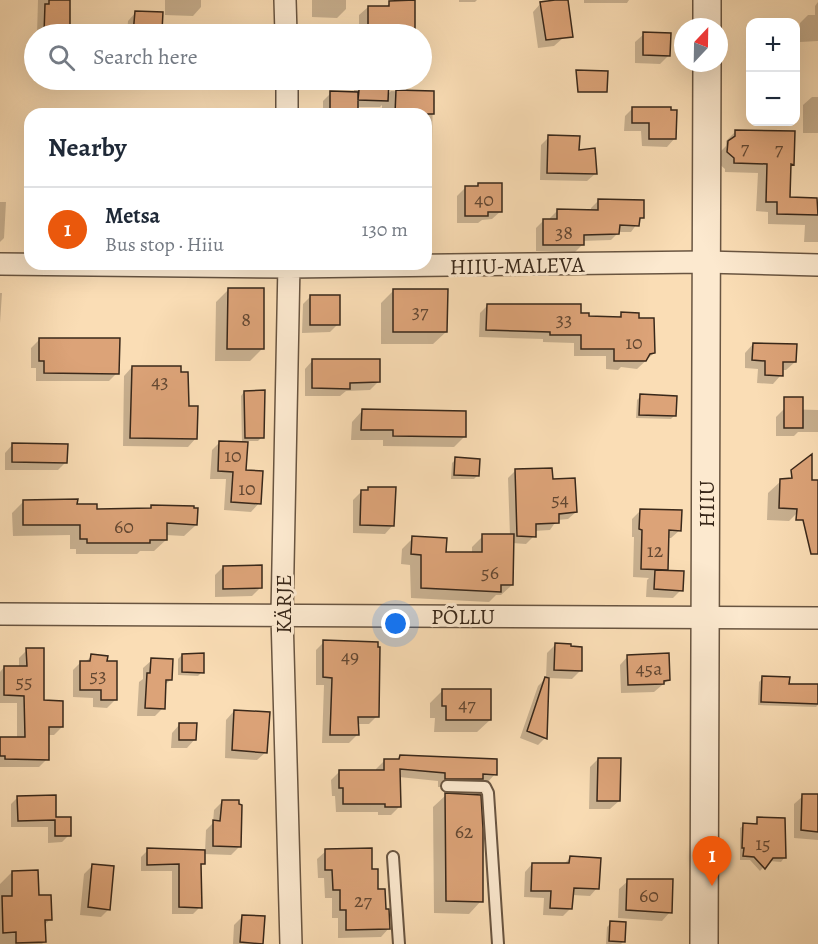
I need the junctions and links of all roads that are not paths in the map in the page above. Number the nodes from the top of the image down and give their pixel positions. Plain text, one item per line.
1 (285, 0) edge
2 (707, 0) edge
3 (707, 18) edge
4 (286, 24) edge
5 (707, 72) edge
6 (286, 90) edge
7 (287, 108) edge
8 (705, 262) junction
9 (0, 264) edge
10 (24, 264) edge
11 (432, 265) edge
12 (818, 265) edge
13 (289, 270) edge
14 (0, 614) edge
15 (282, 615) junction
16 (706, 618) junction
17 (818, 618) edge
18 (447, 786) dead end
19 (393, 856) dead end
20 (291, 944) edge
21 (399, 944) edge
22 (498, 944) edge
23 (704, 944) edge

1 - 4 street
2 - 3 street
5 - 8 street, HIIU
6 - 7 street
8 - 11 street, HIIU-MALEVA
8 - 12 street, HIIU-MALEVA
8 - 16 street, HIIU
9 - 10 street, HIIU-MALEVA
13 - 15 street, KÄRJE
14 - 15 street, PÕLLU
15 - 16 street, PÕLLU
15 - 20 street, KÄRJE
16 - 17 street, PÕLLU
16 - 23 street, HIIU
18 - 22 lane
19 - 21 lane

